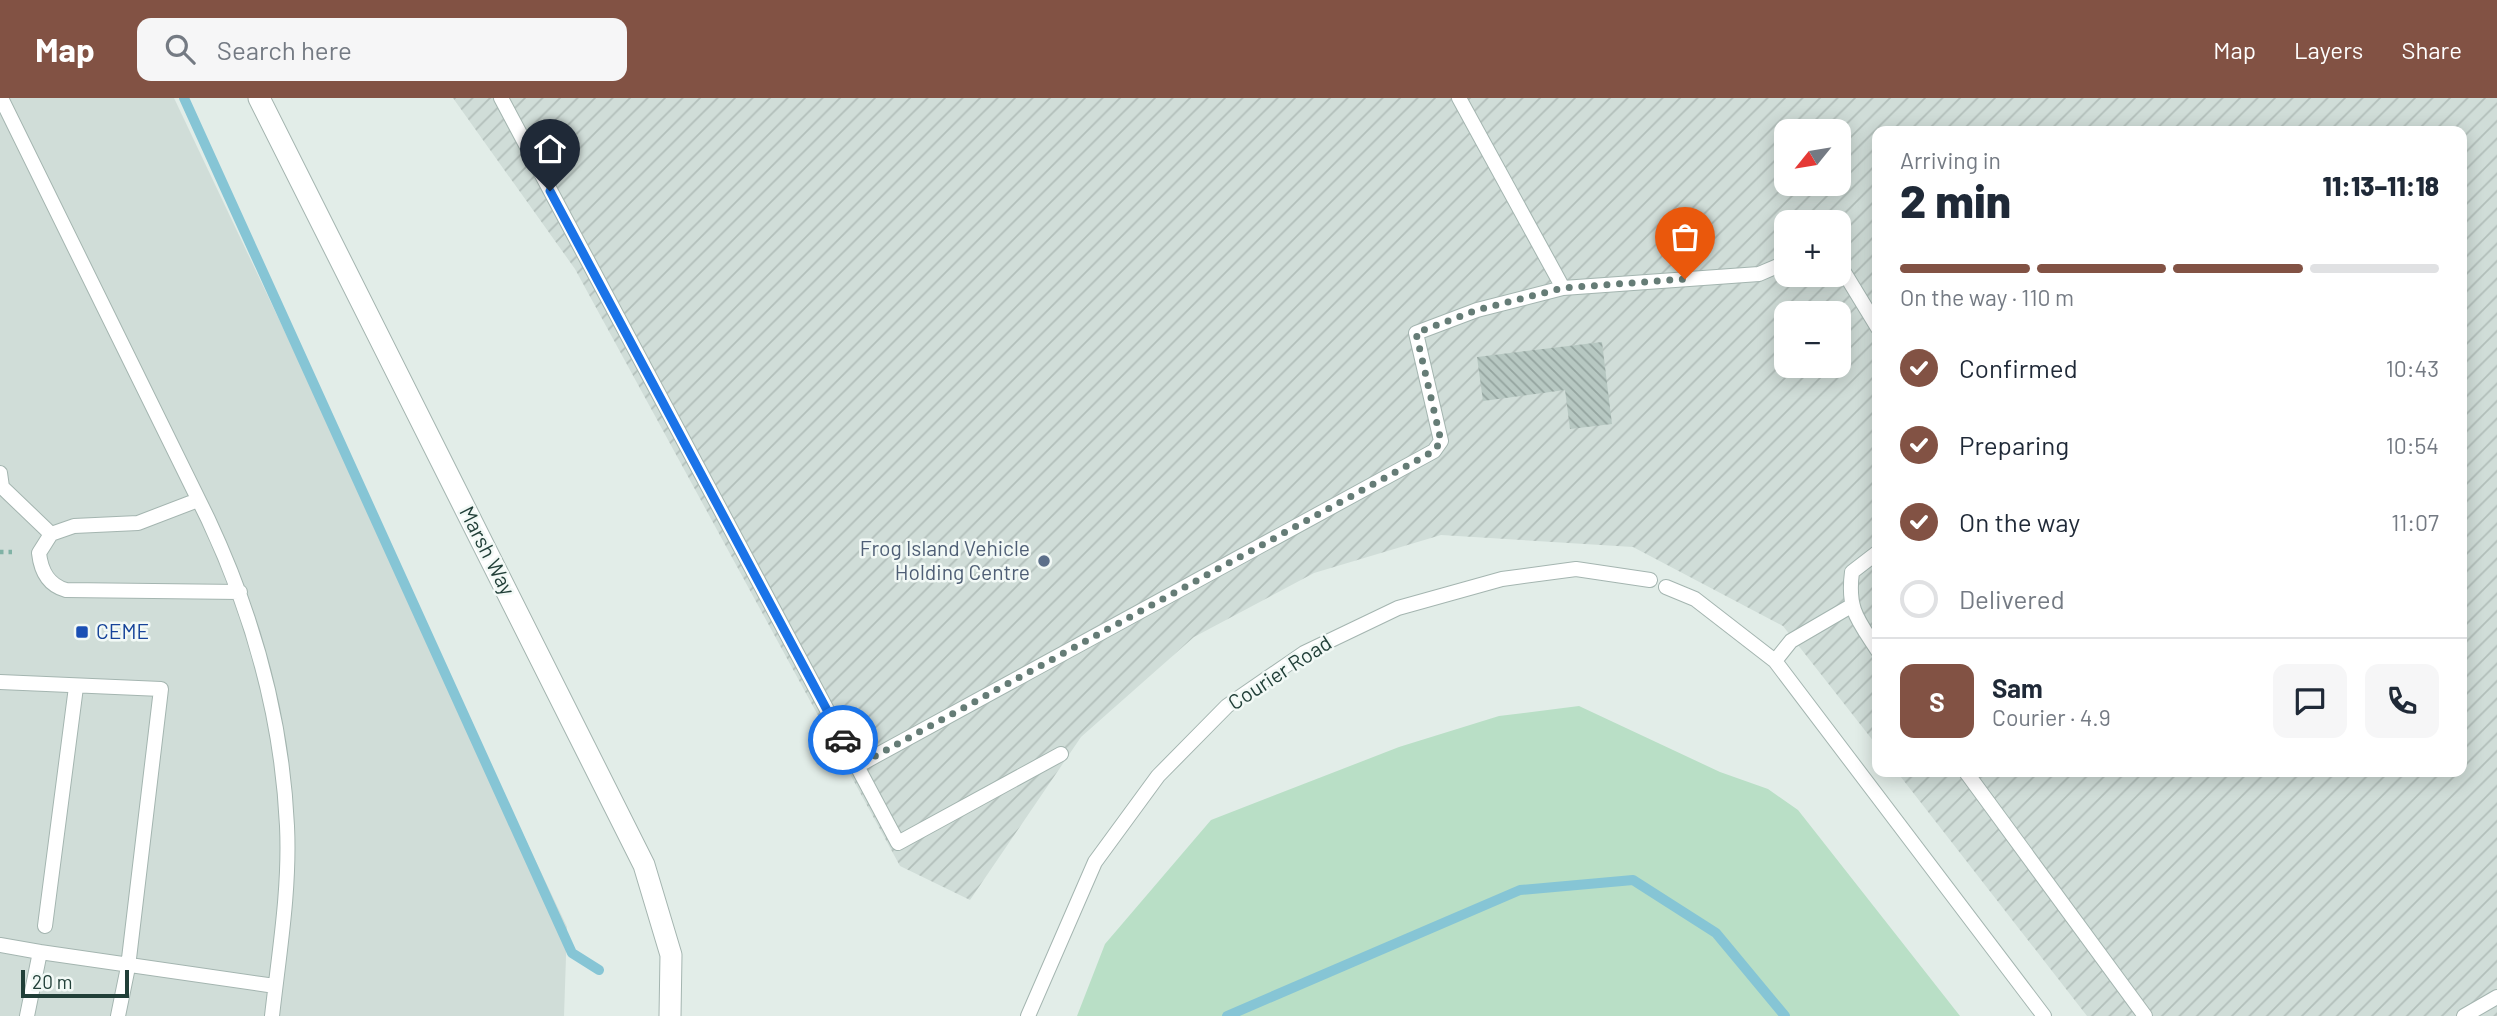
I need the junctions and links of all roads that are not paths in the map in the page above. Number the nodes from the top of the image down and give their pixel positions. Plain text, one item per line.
1 (1, 98) edge
2 (259, 98) edge
3 (500, 98) edge
4 (1459, 98) edge
5 (1774, 268) edge
6 (1851, 284) edge
7 (1563, 288) junction
8 (1872, 318) edge
9 (0, 473) edge
10 (198, 500) junction
11 (51, 534) junction
12 (1872, 557) edge
13 (1650, 580) dead end
14 (1666, 587) dead end
15 (240, 593) junction
16 (1852, 606) junction
17 (1872, 640) edge
18 (1775, 661) junction
19 (0, 682) edge
20 (76, 687) junction
21 (1061, 754) dead end
22 (857, 766) junction
23 (1970, 777) edge
24 (46, 926) dead end
25 (0, 945) edge
26 (40, 952) junction
27 (128, 967) junction
28 (275, 986) junction
29 (2497, 997) edge
30 (27, 1016) edge
31 (118, 1016) edge
32 (272, 1016) edge
33 (670, 1016) edge
34 (1028, 1016) edge
35 (2045, 1016) edge
36 (2145, 1016) edge
37 (2464, 1016) edge

1 - 10 lane
2 - 33 street, Marsh Way
3 - 22 lane
4 - 7 lane
5 - 7 lane
6 - 8 lane
7 - 22 lane
9 - 11 lane
10 - 11 lane
10 - 15 lane
11 - 15 lane
12 - 16 lane
13 - 34 lane, Courier Road
14 - 18 lane
15 - 28 lane
16 - 17 lane
16 - 18 lane
18 - 35 lane
19 - 20 lane
20 - 24 lane
20 - 27 lane
21 - 22 lane
23 - 36 lane
25 - 26 lane
26 - 27 lane
26 - 30 lane
27 - 28 lane
27 - 31 lane
28 - 32 lane
29 - 37 lane

